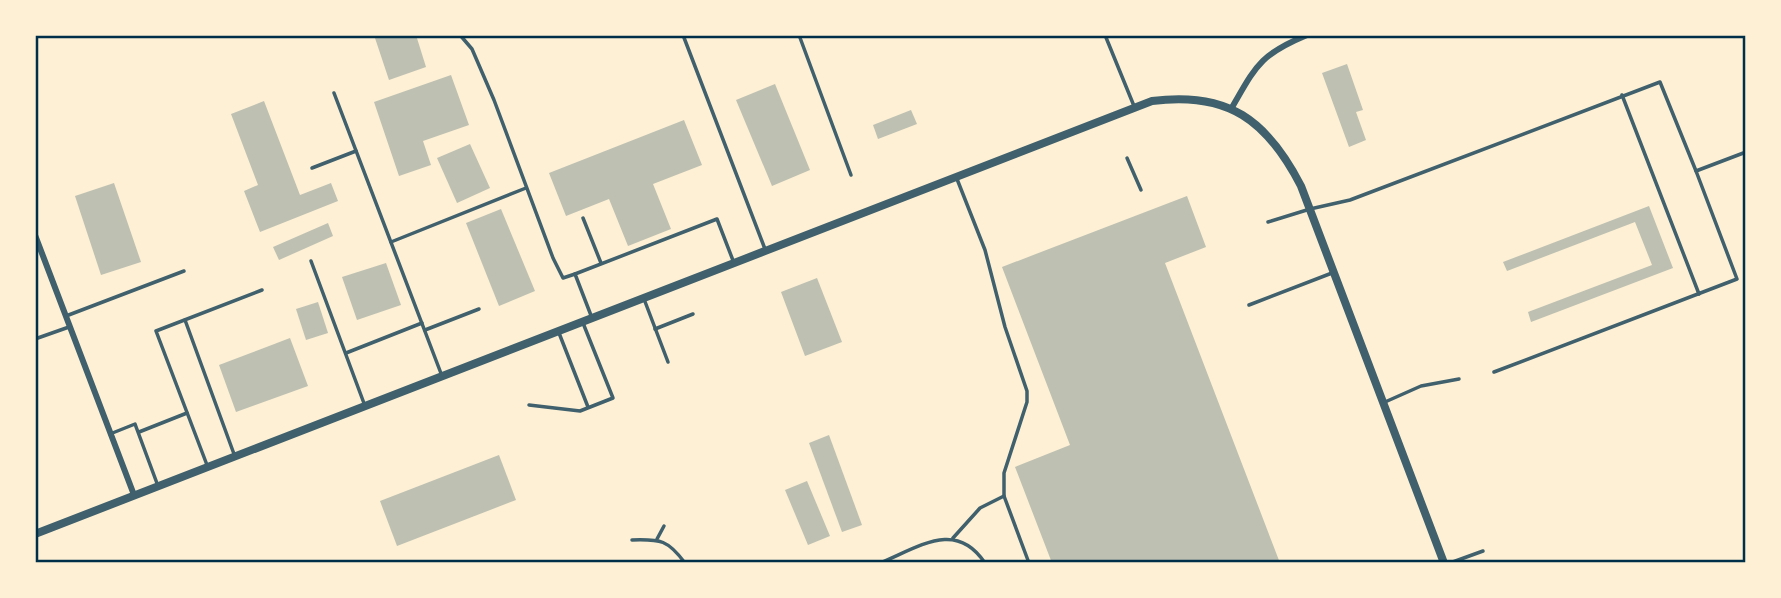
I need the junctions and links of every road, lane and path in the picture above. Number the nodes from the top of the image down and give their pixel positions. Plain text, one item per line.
1 (460, 35) edge
2 (799, 35) edge
3 (1105, 35) edge
4 (1307, 35) edge
5 (685, 36) edge
6 (334, 93) dead end
7 (1622, 95) junction
8 (1135, 108) junction
9 (1231, 109) junction
10 (356, 150) junction
11 (1746, 153) edge
12 (1127, 158) dead end
13 (312, 168) dead end
14 (1696, 170) junction
15 (851, 175) dead end
16 (957, 177) junction
17 (526, 187) junction
18 (1141, 190) dead end
19 (1310, 209) junction
20 (583, 218) dead end
21 (1268, 222) dead end
22 (35, 235) edge
23 (391, 242) junction
24 (766, 250) junction
25 (311, 261) dead end
26 (601, 263) junction
27 (734, 263) junction
28 (184, 271) dead end
29 (1334, 272) junction
30 (575, 274) junction
31 (262, 290) dead end
32 (1699, 294) junction
33 (643, 298) junction
34 (1249, 305) dead end
35 (479, 309) dead end
36 (693, 314) dead end
37 (66, 316) junction
38 (592, 317) junction
39 (184, 320) junction
40 (583, 321) junction
41 (422, 323) junction
42 (70, 326) junction
43 (655, 329) junction
44 (425, 330) junction
45 (558, 331) junction
46 (35, 340) edge
47 (346, 353) junction
48 (668, 362) dead end
49 (1494, 372) dead end
50 (442, 376) junction
51 (1459, 379) dead end
52 (1383, 402) junction
53 (529, 405) dead end
54 (365, 406) junction
55 (589, 407) junction
56 (187, 413) junction
57 (139, 432) junction
58 (110, 433) junction
59 (235, 456) junction
60 (208, 467) junction
61 (158, 486) junction
62 (134, 495) junction
63 (1004, 496) junction
64 (664, 526) dead end
65 (35, 534) edge
66 (953, 538) junction
67 (657, 539) junction
68 (632, 540) dead end
69 (1483, 551) dead end
70 (685, 563) edge
71 (880, 563) edge
72 (985, 563) edge
73 (1029, 563) edge
74 (1444, 563) edge
75 (1450, 563) edge

1 - 17 lane
2 - 15 lane
3 - 8 lane
4 - 9 street
5 - 24 lane
6 - 10 lane
7 - 14 lane
7 - 19 lane
7 - 32 lane
8 - 9 street
8 - 16 street
9 - 19 street
10 - 13 lane
10 - 23 lane
11 - 14 lane
12 - 18 lane
14 - 32 lane
16 - 24 street
16 - 63 lane
17 - 23 lane
17 - 30 lane
19 - 21 lane
19 - 29 street
20 - 26 lane
22 - 37 street
23 - 41 lane
24 - 27 street
25 - 47 lane
26 - 27 lane
26 - 30 lane
27 - 33 street
28 - 37 lane
29 - 34 lane
29 - 52 street
30 - 38 lane
31 - 39 lane
32 - 49 lane
33 - 38 street
33 - 43 lane
35 - 44 lane
36 - 43 lane
37 - 42 street
38 - 40 street
39 - 56 lane
39 - 59 lane
40 - 45 street
40 - 55 lane
41 - 44 lane
41 - 47 lane
42 - 46 lane
42 - 58 street
43 - 48 lane
44 - 50 lane
45 - 50 street
45 - 55 lane
47 - 54 lane
50 - 54 street
51 - 52 lane
52 - 74 street
53 - 55 lane
54 - 59 street
56 - 57 lane
56 - 60 lane
57 - 58 lane
57 - 61 lane
58 - 62 street
59 - 60 street
60 - 61 street
61 - 62 street
62 - 65 street
63 - 66 lane
63 - 73 lane
64 - 67 lane
66 - 71 lane
66 - 72 lane
67 - 68 lane
67 - 70 lane
69 - 75 lane

